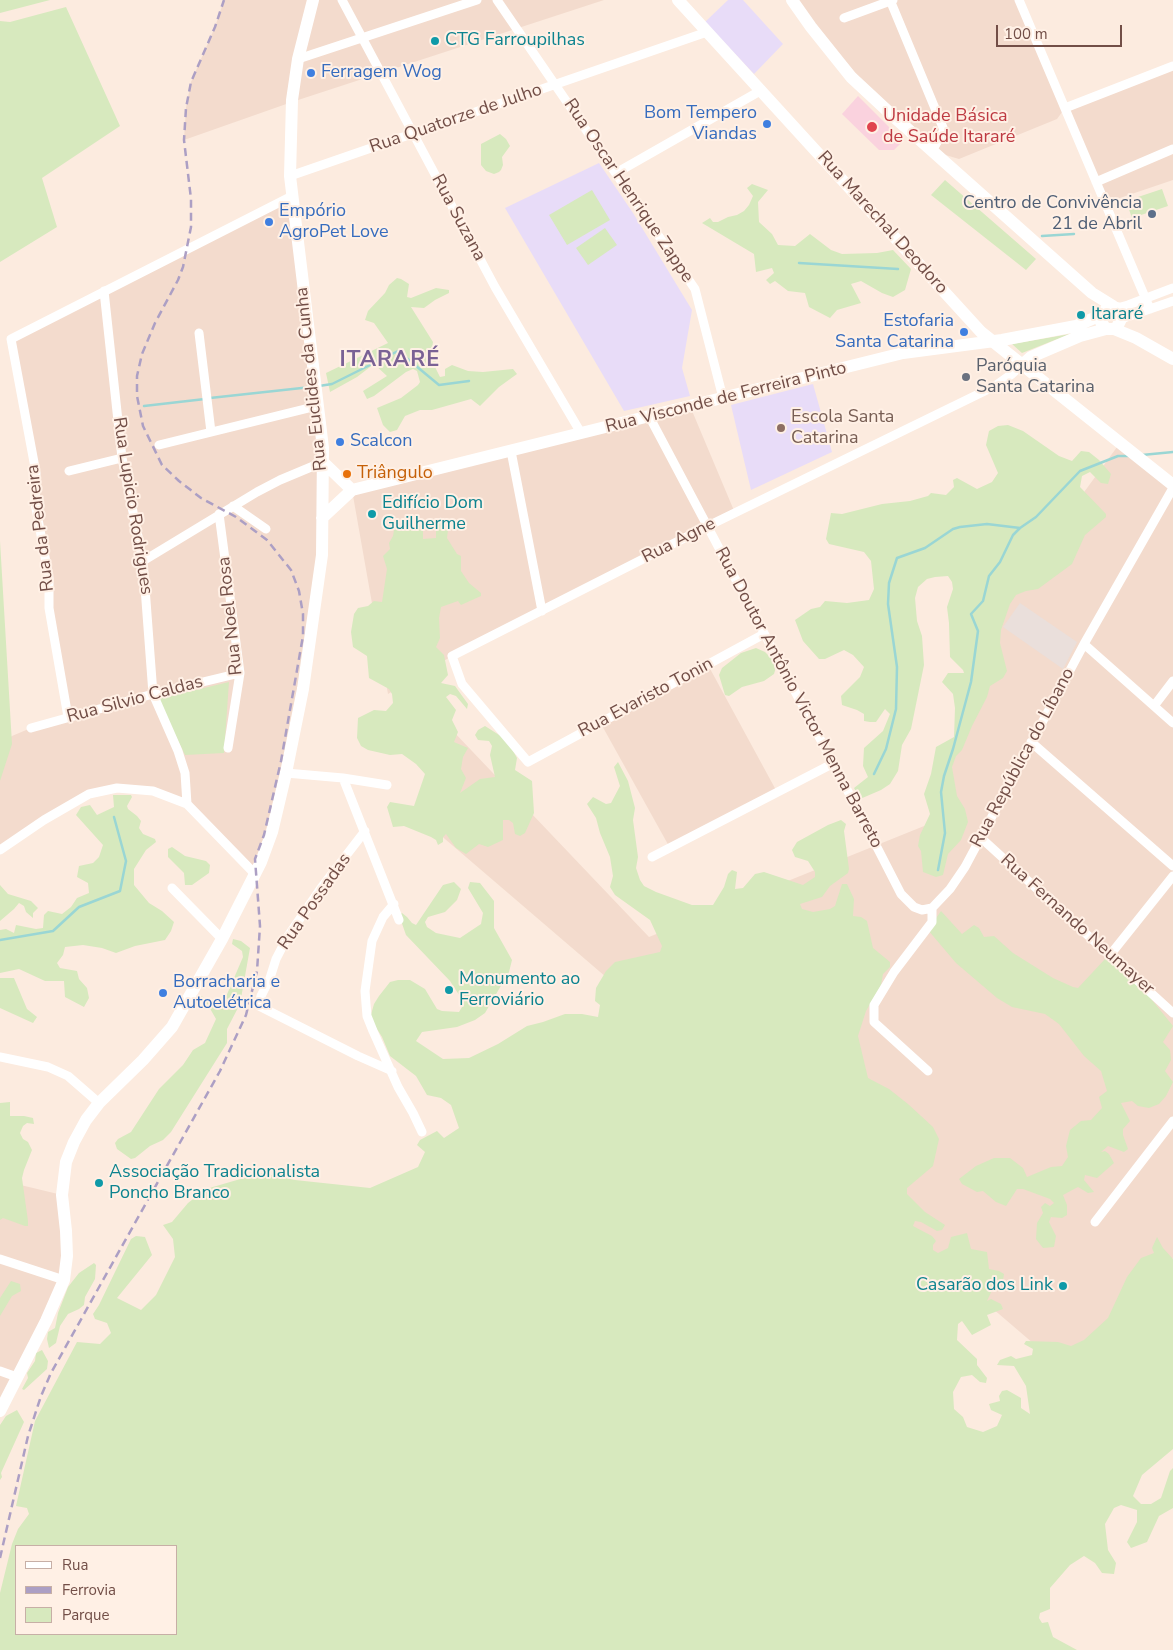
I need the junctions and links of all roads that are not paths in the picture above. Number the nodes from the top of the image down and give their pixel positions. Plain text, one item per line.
1 (313, 0) edge
2 (342, 0) edge
3 (477, 0) edge
4 (497, 0) edge
5 (678, 0) edge
6 (792, 0) edge
7 (891, 0) edge
8 (1019, 0) edge
9 (844, 18) dead end
10 (707, 32) junction
11 (362, 38) junction
12 (298, 59) junction
13 (1173, 66) edge
14 (555, 85) junction
15 (760, 91) junction
16 (1065, 108) junction
17 (413, 134) junction
18 (1173, 149) edge
19 (932, 151) junction
20 (616, 173) junction
21 (290, 176) junction
22 (1096, 182) junction
23 (292, 196) junction
24 (1173, 288) edge
25 (104, 291) junction
26 (1146, 298) junction
27 (1173, 301) edge
28 (1150, 309) junction
29 (1112, 318) junction
30 (198, 333) dead end
31 (991, 341) junction
32 (1173, 358) edge
33 (1022, 365) junction
34 (723, 398) junction
35 (317, 406) junction
36 (649, 416) junction
37 (211, 432) junction
38 (580, 433) junction
39 (159, 445) dead end
40 (511, 451) junction
41 (122, 458) junction
42 (323, 462) junction
43 (69, 471) dead end
44 (1173, 486) edge
45 (352, 490) junction
46 (233, 506) junction
47 (219, 514) junction
48 (322, 518) junction
49 (708, 526) junction
50 (266, 529) dead end
51 (143, 561) junction
52 (542, 611) junction
53 (764, 634) junction
54 (1084, 644) junction
55 (240, 673) junction
56 (1173, 681) edge
57 (153, 694) junction
58 (1154, 706) junction
59 (68, 717) junction
60 (1173, 723) edge
61 (31, 728) dead end
62 (1031, 742) junction
63 (228, 748) dead end
64 (528, 762) joint
65 (832, 764) junction
66 (286, 773) junction
67 (343, 778) junction
68 (387, 785) dead end
69 (187, 804) junction
70 (365, 831) junction
71 (980, 837) junction
72 (0, 850) edge
73 (652, 858) dead end
74 (1173, 866) edge
75 (255, 874) junction
76 (1173, 876) edge
77 (172, 888) dead end
78 (394, 904) junction
79 (932, 908) junction
80 (399, 920) dead end
81 (222, 939) junction
82 (1110, 955) junction
83 (1173, 1013) edge
84 (0, 1057) edge
85 (392, 1071) junction
86 (928, 1071) dead end
87 (99, 1103) junction
88 (1173, 1121) edge
89 (422, 1132) dead end
90 (1095, 1222) dead end
91 (0, 1259) edge
92 (64, 1280) junction
93 (0, 1371) edge
94 (17, 1377) junction
95 (0, 1411) edge

1 - 12 street, Rua Euclides da Cunha
2 - 11 street, Rua Suzana
3 - 11 street
4 - 14 street, Rua Oscar Henrique Zappe
5 - 10 street, Rua Marechal Deodoro
6 - 19 street
7 - 9 street
7 - 19 street
8 - 16 street
10 - 14 street, Rua Quatorze de Julho
10 - 15 street, Rua Marechal Deodoro
11 - 12 street
11 - 17 street, Rua Suzana
12 - 21 street, Rua Euclides da Cunha
13 - 16 street
14 - 17 street, Rua Quatorze de Julho
14 - 20 street, Rua Oscar Henrique Zappe
15 - 20 street
15 - 31 street, Rua Marechal Deodoro
16 - 22 street
17 - 21 street, Rua Quatorze de Julho
17 - 38 street, Rua Suzana
18 - 22 street
19 - 29 street
20 - 34 street, Rua Oscar Henrique Zappe
21 - 23 street, Rua Euclides da Cunha
22 - 26 street
23 - 25 street
23 - 35 street, Rua Euclides da Cunha
24 - 26 street, Rua Visconde de Ferreira Pinto
25 - 41 street, Rua Lupicio Rodrigues
25 - 59 street, Rua da Pedreira
26 - 28 street
26 - 29 street, Rua Visconde de Ferreira Pinto
27 - 28 street, Rua Visconde de Ferreira Pinto
28 - 29 street, Rua Visconde de Ferreira Pinto
29 - 31 street, Rua Visconde de Ferreira Pinto
29 - 32 street
29 - 33 street, Rua Visconde de Ferreira Pinto
30 - 37 street
31 - 33 street, Rua Marechal Deodoro
31 - 34 street, Rua Visconde de Ferreira Pinto
33 - 44 street, Rua Marechal Deodoro
33 - 49 street, Rua Agne
34 - 36 street, Rua Visconde de Ferreira Pinto
35 - 37 street
35 - 42 street, Rua Euclides da Cunha
36 - 38 street, Rua Visconde de Ferreira Pinto
36 - 49 street, Rua Doutor Antônio Victor Menna Barreto
37 - 39 street
38 - 40 street, Rua Visconde de Ferreira Pinto
40 - 45 street, Rua Visconde de Ferreira Pinto
40 - 52 street
41 - 43 street
41 - 51 street, Rua Lupicio Rodrigues
42 - 45 street
42 - 46 street
42 - 48 street, Rua Euclides da Cunha
44 - 54 street, Rua República do Líbano
45 - 48 street, Rua Visconde de Ferreira Pinto
46 - 47 street
46 - 50 street
47 - 51 street
47 - 55 street, Rua Noel Rosa
48 - 66 street, Rua Euclides da Cunha
49 - 52 street, Rua Agne
49 - 53 street, Rua Doutor Antônio Victor Menna Barreto
51 - 57 street, Rua Lupicio Rodrigues
52 - 64 street, Rua Agne
53 - 64 street, Rua Evaristo Tonin
53 - 65 street, Rua Doutor Antônio Victor Menna Barreto
54 - 58 street
54 - 62 street, Rua República do Líbano
55 - 57 street, Rua Silvio Caldas
55 - 63 street, Rua Noel Rosa
56 - 58 street
57 - 59 street, Rua Silvio Caldas
57 - 69 street, Rua Lupicio Rodrigues
58 - 60 street
59 - 61 street, Rua Silvio Caldas
62 - 71 street, Rua República do Líbano
62 - 74 street
65 - 73 street
65 - 79 street, Rua Doutor Antônio Victor Menna Barreto
66 - 67 street
66 - 75 street, Rua Euclides da Cunha
67 - 68 street
67 - 70 street
69 - 72 street
69 - 75 street
70 - 78 street
70 - 85 street, Rua Possadas
71 - 79 street, Rua República do Líbano
71 - 82 street, Rua Fernando Neumayer
75 - 81 street, Rua Euclides da Cunha
76 - 82 street
77 - 81 street
78 - 80 street
78 - 85 street
79 - 86 street, Rua República do Líbano
81 - 87 street, Rua Euclides da Cunha
82 - 83 street, Rua Fernando Neumayer
84 - 87 street
85 - 89 street
87 - 92 street, Rua Euclides da Cunha
88 - 90 street
91 - 92 street
92 - 94 street, Rua Euclides da Cunha
93 - 94 street
94 - 95 street, Rua Euclides da Cunha

